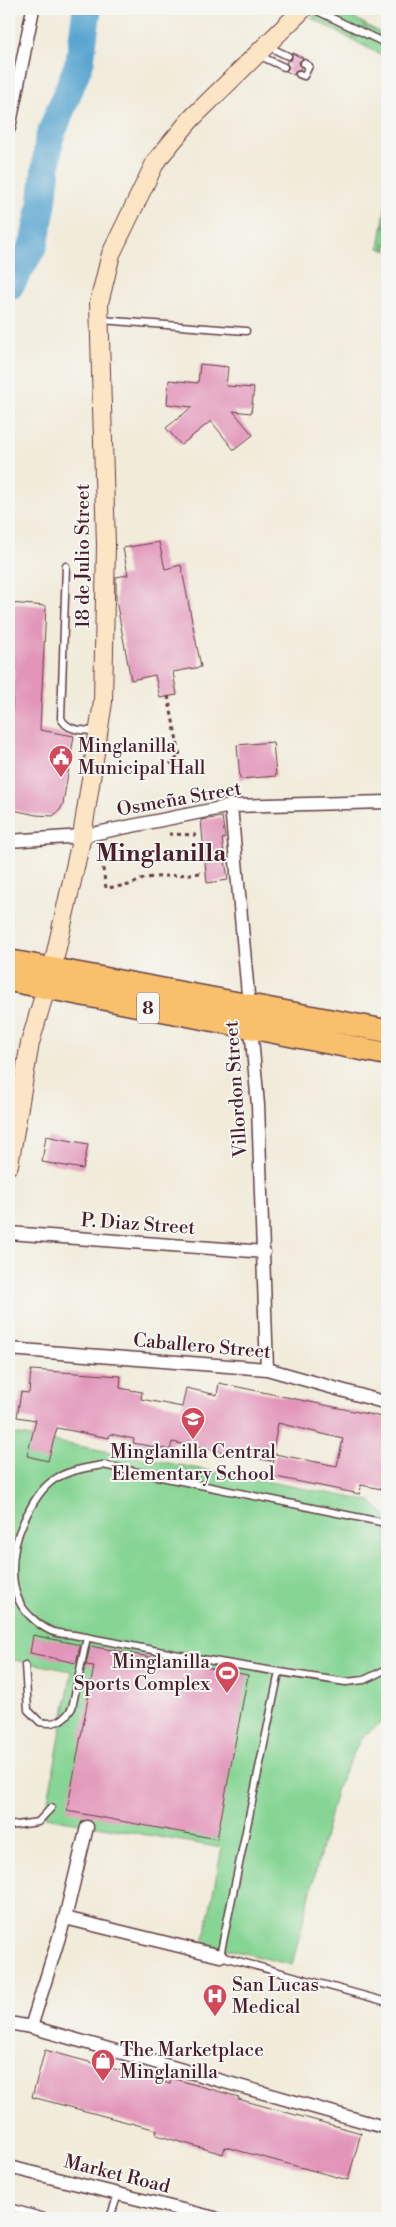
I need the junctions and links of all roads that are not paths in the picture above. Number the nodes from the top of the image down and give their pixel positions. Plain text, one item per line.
1 (33, 9) edge
2 (303, 9) edge
3 (312, 9) edge
4 (387, 44) edge
5 (261, 50) junction
6 (288, 56) dead end
7 (304, 63) dead end
8 (284, 67) dead end
9 (299, 74) dead end
10 (9, 128) edge
11 (100, 320) junction
12 (246, 331) dead end
13 (66, 566) dead end
14 (98, 730) junction
15 (387, 802) edge
16 (231, 806) junction
17 (82, 836) junction
18 (9, 841) edge
19 (9, 961) edge
20 (49, 979) junction
21 (9, 980) edge
22 (249, 1006) junction
23 (250, 1028) junction
24 (387, 1031) edge
25 (387, 1054) edge
26 (9, 1165) edge
27 (9, 1233) edge
28 (264, 1252) junction
29 (9, 1349) edge
30 (267, 1369) junction
31 (387, 1403) edge
32 (387, 1526) edge
33 (10, 1566) edge
34 (88, 1637) junction
35 (25, 1664) dead end
36 (387, 1669) edge
37 (279, 1672) junction
38 (51, 1808) dead end
39 (9, 1826) edge
40 (86, 1827) dead end
41 (65, 1918) junction
42 (220, 1956) junction
43 (387, 2002) edge
44 (9, 2023) edge
45 (31, 2027) junction
46 (387, 2128) edge
47 (9, 2167) edge
48 (119, 2193) junction
49 (9, 2207) edge
50 (48, 2218) edge
51 (110, 2218) edge
52 (215, 2218) edge

1 - 10 street
2 - 5 street, 18 de Julio Street
3 - 4 lane
5 - 6 lane
5 - 8 lane
5 - 11 street, 18 de Julio Street
7 - 9 lane
11 - 12 lane
11 - 14 street, 18 de Julio Street
13 - 14 lane
14 - 17 street, 18 de Julio Street
15 - 16 street, Osmeña Street
16 - 17 street, Osmeña Street
16 - 22 street, Villordon Street
17 - 18 street, Osmeña Street
17 - 20 street, 18 de Julio Street
19 - 20 highway, 8
20 - 21 highway, 8
20 - 22 highway, 8
20 - 23 highway, 8
20 - 26 street, 18 de Julio Street
22 - 23 street, Villordon Street
22 - 24 highway, 8
23 - 25 highway, 8
23 - 28 street, Villordon Street
27 - 28 street, P. Diaz Street
28 - 30 street, Villordon Street
29 - 30 street, Caballero Street
30 - 31 street, Caballero Street
32 - 33 lane
33 - 34 lane
34 - 35 lane
34 - 37 lane
36 - 37 lane
37 - 42 lane
38 - 39 lane
40 - 41 street
41 - 42 street
41 - 45 street
42 - 43 lane
44 - 45 street
45 - 46 street
47 - 48 street, Market Road
48 - 51 lane
48 - 52 street, Market Road
49 - 50 lane

